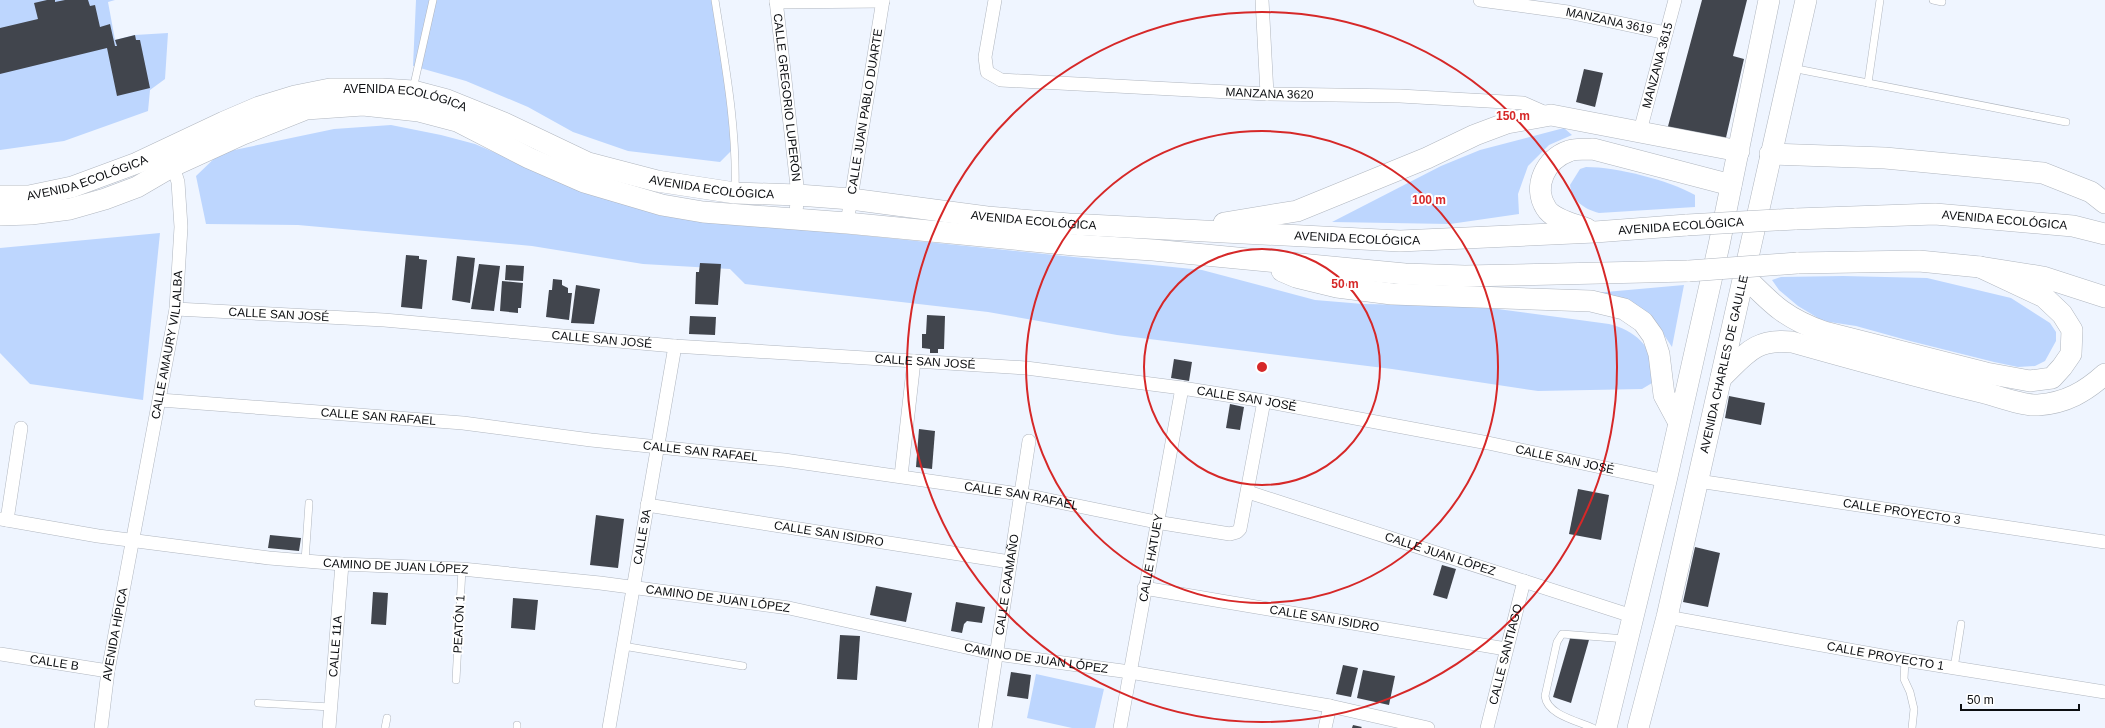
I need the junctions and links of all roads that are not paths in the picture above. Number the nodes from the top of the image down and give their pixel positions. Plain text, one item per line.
1 (433, 0) edge
2 (715, 0) edge
3 (883, 0) edge
4 (995, 0) edge
5 (1262, 0) edge
6 (1480, 0) edge
7 (1675, 0) edge
8 (1769, 0) edge
9 (1806, 0) edge
10 (1880, 0) edge
11 (1933, 0) edge
12 (776, 1) edge
13 (1942, 2) dead end
14 (1666, 33) junction
15 (1792, 68) junction
16 (1868, 83) junction
17 (413, 91) junction
18 (1267, 94) junction
19 (1551, 116) junction
20 (2066, 122) dead end
21 (1640, 131) junction
22 (1739, 150) junction
23 (1770, 154) junction
24 (170, 157) junction
25 (1732, 185) junction
26 (798, 195) junction
27 (0, 196) edge
28 (851, 199) junction
29 (719, 203) junction
30 (2105, 203) edge
31 (0, 214) edge
32 (795, 219) junction
33 (847, 223) junction
34 (1200, 231) junction
35 (1595, 232) junction
36 (2105, 234) edge
37 (1261, 261) junction
38 (1980, 267) junction
39 (1745, 277) junction
40 (2105, 296) edge
41 (176, 308) junction
42 (675, 346) junction
43 (914, 361) junction
44 (2105, 374) edge
45 (1722, 378) junction
46 (1182, 388) junction
47 (160, 400) junction
48 (1264, 401) junction
49 (1678, 421) junction
50 (21, 428) dead end
51 (1029, 441) dead end
52 (658, 447) junction
53 (901, 476) junction
54 (1666, 481) junction
55 (1698, 482) junction
56 (1248, 492) junction
57 (1020, 494) junction
58 (309, 503) dead end
59 (647, 505) junction
60 (4, 519) edge
61 (1156, 522) junction
62 (132, 541) junction
63 (2105, 542) edge
64 (305, 561) junction
65 (1010, 562) junction
66 (342, 564) junction
67 (462, 569) junction
68 (1524, 581) junction
69 (634, 587) junction
70 (1144, 588) junction
71 (1632, 616) junction
72 (1667, 617) junction
73 (1961, 624) dead end
74 (1627, 639) junction
75 (623, 646) junction
76 (1506, 649) junction
77 (0, 654) edge
78 (996, 654) junction
79 (1905, 660) junction
80 (743, 666) dead end
81 (1954, 668) junction
82 (108, 671) junction
83 (1130, 672) junction
84 (456, 680) dead end
85 (2105, 692) edge
86 (258, 702) dead end
87 (1330, 706) junction
88 (331, 707) junction
89 (387, 718) dead end
90 (101, 728) edge
91 (329, 728) edge
92 (385, 728) edge
93 (609, 728) edge
94 (985, 728) edge
95 (1120, 728) edge
96 (1325, 728) edge
97 (1428, 728) edge
98 (1487, 728) edge
99 (1593, 728) edge
100 (1606, 728) edge
101 (1638, 728) edge
102 (1912, 728) edge

1 - 17 lane
2 - 29 lane
3 - 12 street
3 - 28 street, CALLE JUAN PABLO DUARTE
4 - 18 street, MANZANA 3620
5 - 18 street
6 - 14 street, MANZANA 3619
7 - 14 street, MANZANA 3615
8 - 22 main road
9 - 15 main road, AVENIDA CHARLES DE GAULLE
10 - 16 lane
11 - 13 lane
12 - 26 street, CALLE GREGORIO LUPERÓN
14 - 21 street, MANZANA 3615
15 - 16 lane
15 - 23 main road, AVENIDA CHARLES DE GAULLE
16 - 20 lane
17 - 24 main road, AVENIDA ECOLÓGICA
17 - 29 main road, AVENIDA ECOLÓGICA
18 - 19 street, MANZANA 3620
19 - 21 main road
19 - 34 main road
21 - 22 main road
22 - 25 main road
23 - 30 main road
23 - 39 main road, AVENIDA CHARLES DE GAULLE
24 - 27 main road, AVENIDA ECOLÓGICA
24 - 29 main road, AVENIDA ECOLÓGICA
24 - 31 main road, AVENIDA ECOLÓGICA
24 - 41 street, CALLE AMAURY VILLALBA
25 - 35 main road
25 - 49 main road
26 - 28 main road, AVENIDA ECOLÓGICA
26 - 29 main road, AVENIDA ECOLÓGICA
26 - 32 street, CALLE GREGORIO LUPERÓN
28 - 33 street, CALLE JUAN PABLO DUARTE
28 - 34 main road, AVENIDA ECOLÓGICA
29 - 32 main road, AVENIDA ECOLÓGICA
32 - 33 main road, AVENIDA ECOLÓGICA
33 - 37 main road, AVENIDA ECOLÓGICA
34 - 35 main road, AVENIDA ECOLÓGICA
35 - 36 main road, AVENIDA ECOLÓGICA, bridge
37 - 38 main road, AVENIDA ECOLÓGICA, bridge
37 - 49 main road
38 - 39 main road
38 - 40 main road, AVENIDA ECOLÓGICA
39 - 45 main road, AVENIDA CHARLES DE GAULLE
41 - 42 street, CALLE SAN JOSÉ
41 - 47 street, CALLE AMAURY VILLALBA
42 - 43 street, CALLE SAN JOSÉ
42 - 52 street, CALLE 9A
43 - 46 street, CALLE SAN JOSÉ
43 - 53 street
44 - 45 main road
45 - 55 main road, AVENIDA CHARLES DE GAULLE
46 - 48 street, CALLE SAN JOSÉ
46 - 61 street, CALLE HATUEY
47 - 52 street, CALLE SAN RAFAEL
47 - 62 street, CALLE AMAURY VILLALBA
48 - 54 street, CALLE SAN JOSÉ
48 - 56 street
49 - 54 main road
50 - 60 street
51 - 57 street, CALLE CAAMAÑO
52 - 53 street, CALLE SAN RAFAEL
52 - 59 street, CALLE 9A
53 - 57 street, CALLE SAN RAFAEL
54 - 71 main road
55 - 63 street, CALLE PROYECTO 3
55 - 72 main road, AVENIDA CHARLES DE GAULLE
56 - 61 street, CALLE SAN RAFAEL
56 - 68 street, CALLE JUAN LÓPEZ
57 - 61 street, CALLE SAN RAFAEL
57 - 65 street, CALLE CAAMAÑO
58 - 64 lane
59 - 65 street, CALLE SAN ISIDRO
59 - 69 street, CALLE 9A
60 - 62 street, CAMINO DE JUAN LÓPEZ
61 - 70 street, CALLE HATUEY
62 - 64 street, CAMINO DE JUAN LÓPEZ
62 - 82 street, AVENIDA HÍPICA
64 - 66 street, CAMINO DE JUAN LÓPEZ
65 - 78 street, CALLE CAAMAÑO
66 - 67 street, CAMINO DE JUAN LÓPEZ
66 - 88 street, CALLE 11A
67 - 69 street, CAMINO DE JUAN LÓPEZ
67 - 84 lane, PEATÓN 1
68 - 71 street, CALLE JUAN LÓPEZ
68 - 76 street, CALLE SANTIAGO
69 - 75 street, CALLE 9A
69 - 78 street, CAMINO DE JUAN LÓPEZ
70 - 76 street, CALLE SAN ISIDRO
70 - 83 street, CALLE HATUEY
71 - 74 main road
72 - 79 street, CALLE PROYECTO 1
72 - 101 main road, AVENIDA CHARLES DE GAULLE
73 - 81 lane
74 - 99 lane
74 - 100 main road
75 - 80 lane
75 - 93 street, CALLE 9A
76 - 98 street, CALLE SANTIAGO
77 - 82 street, CALLE B
78 - 83 street, CAMINO DE JUAN LÓPEZ
78 - 94 street, CALLE CAAMAÑO
79 - 81 street, CALLE PROYECTO 1
79 - 102 lane
81 - 85 street, CALLE PROYECTO 1
82 - 90 street, AVENIDA HÍPICA
83 - 87 street, CAMINO DE JUAN LÓPEZ
83 - 95 street, CALLE HATUEY
86 - 88 lane
87 - 96 street
87 - 97 street, CAMINO DE JUAN LÓPEZ
88 - 91 street, CALLE 11A
89 - 92 lane

